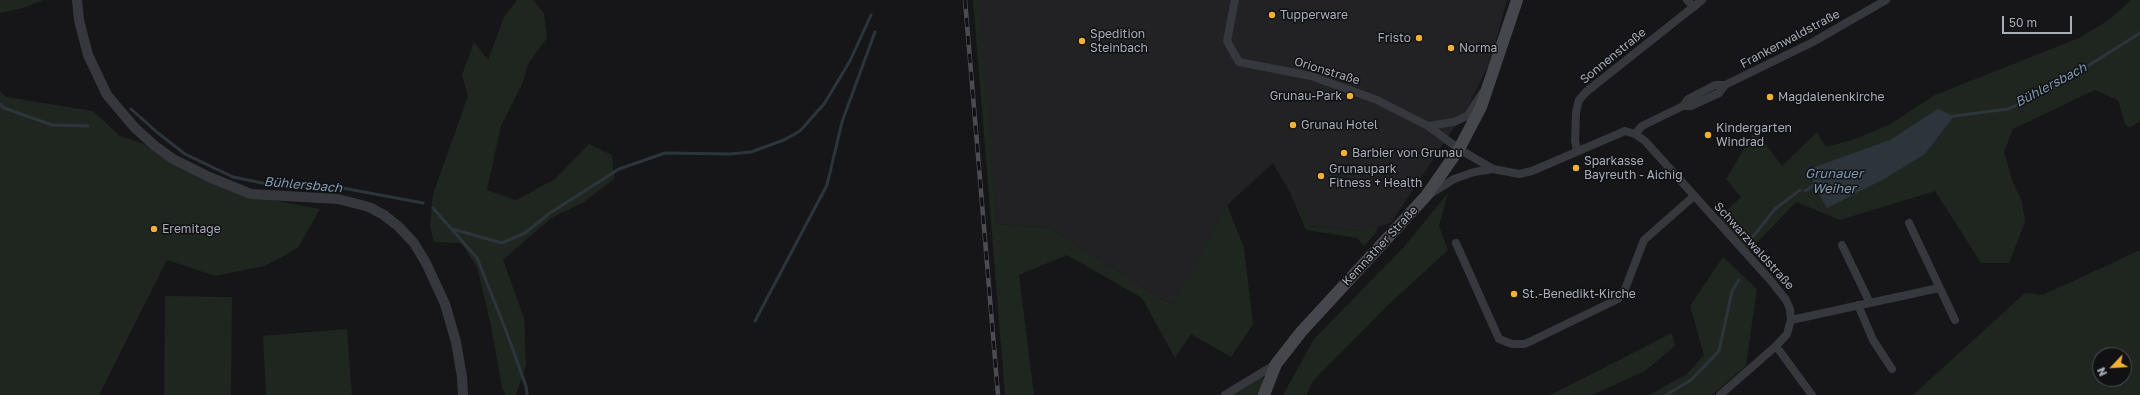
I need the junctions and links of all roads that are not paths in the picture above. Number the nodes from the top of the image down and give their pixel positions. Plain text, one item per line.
1 (77, 0) edge
2 (1235, 0) edge
3 (1517, 0) edge
4 (1687, 0) edge
5 (1702, 0) edge
6 (1886, 0) edge
7 (1694, 7) junction
8 (1493, 76) junction
9 (1428, 126) junction
10 (1635, 134) junction
11 (1459, 149) junction
12 (1577, 151) junction
13 (1493, 169) junction
14 (1426, 196) junction
15 (1694, 196) junction
16 (1909, 223) dead end
17 (1456, 243) dead end
18 (1842, 245) dead end
19 (1939, 288) junction
20 (1870, 303) junction
21 (1858, 305) junction
22 (1791, 320) junction
23 (1955, 320) dead end
24 (1776, 346) junction
25 (1276, 364) junction
26 (1892, 368) dead end
27 (463, 395) edge
28 (1225, 395) edge
29 (1264, 395) edge
30 (1720, 395) edge
31 (1812, 395) edge

1 - 27 street
2 - 9 street, Orionstraße
3 - 8 main road, Kemnather Straße
4 - 7 street
5 - 7 street, Sonnenstraße
6 - 10 street, Frankenwaldstraße
7 - 12 street, Sonnenstraße
8 - 9 street
8 - 11 main road, Kemnather Straße
9 - 11 street, Orionstraße
10 - 12 street
10 - 15 street, Schwarzwaldstraße
11 - 13 street
11 - 14 main road, Kemnather Straße
12 - 13 street
13 - 14 street
14 - 25 main road, Kemnather Straße
15 - 17 street
15 - 22 street, Schwarzwaldstraße
16 - 19 street
18 - 20 street
19 - 20 street
19 - 23 street
20 - 21 street
21 - 22 street
21 - 26 street
22 - 24 street
24 - 30 street
24 - 31 street
25 - 28 street
25 - 29 main road, Kemnather Straße

